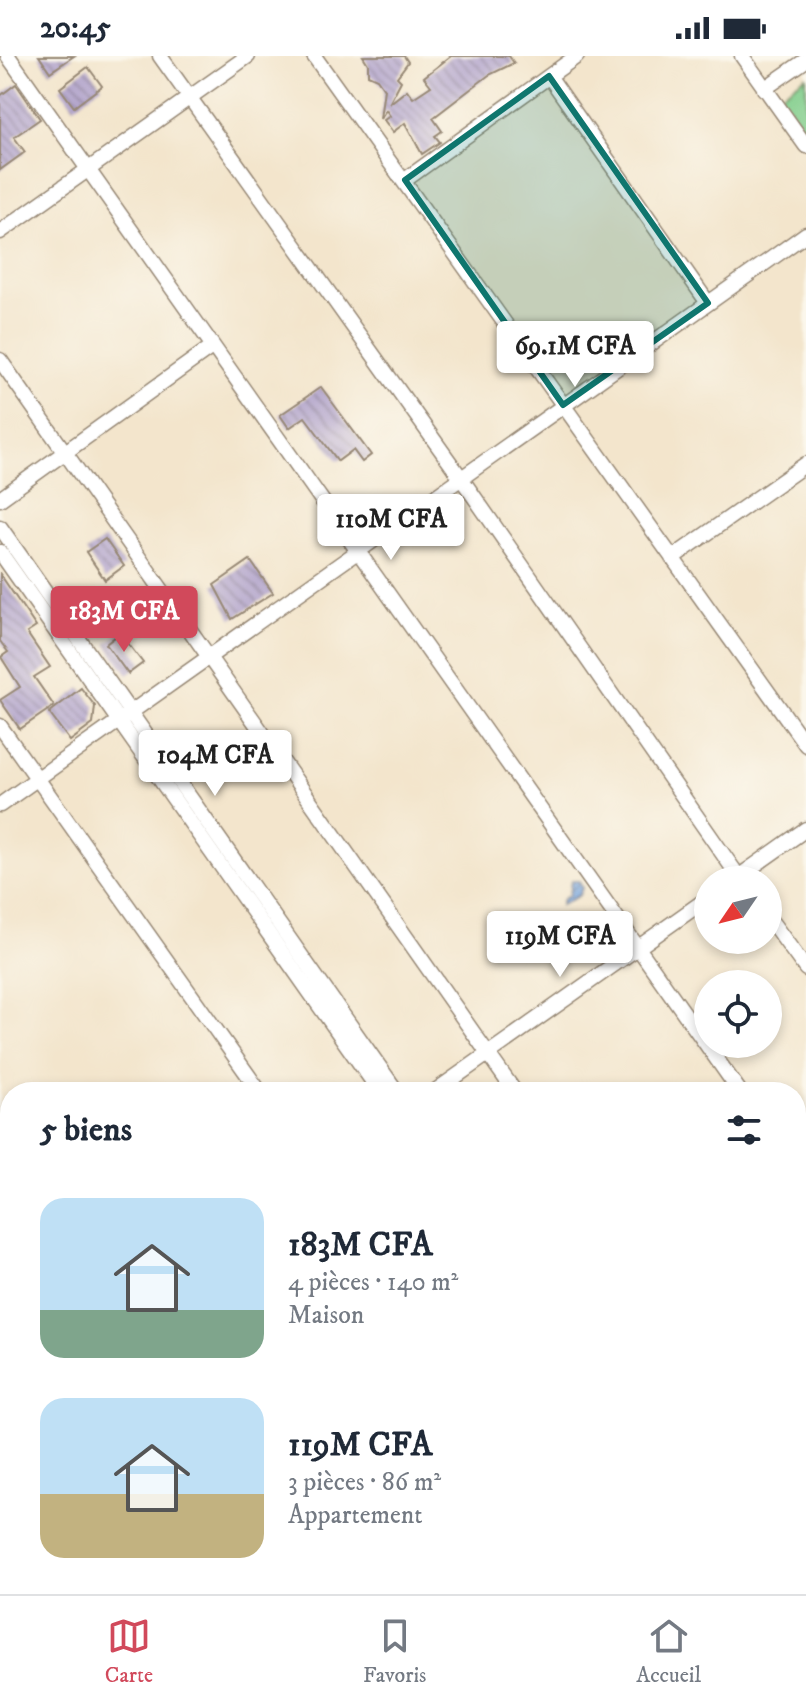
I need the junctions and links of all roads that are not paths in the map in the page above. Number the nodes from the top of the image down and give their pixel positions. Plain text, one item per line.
1 (8, 56) edge
2 (160, 56) edge
3 (248, 56) edge
4 (314, 56) edge
5 (577, 56) edge
6 (742, 56) edge
7 (806, 60) edge
8 (549, 76) junction
9 (764, 89) junction
10 (190, 98) junction
11 (806, 146) edge
12 (87, 171) junction
13 (405, 180) junction
14 (0, 232) edge
15 (806, 234) edge
16 (708, 303) junction
17 (213, 346) junction
18 (0, 360) edge
19 (563, 405) junction
20 (66, 453) junction
21 (806, 464) edge
22 (461, 478) junction
23 (0, 499) edge
24 (0, 527) edge
25 (359, 551) junction
26 (0, 552) edge
27 (672, 558) junction
28 (212, 656) junction
29 (126, 716) junction
30 (0, 726) edge
31 (806, 745) edge
32 (37, 778) junction
33 (0, 805) edge
34 (806, 829) edge
35 (729, 866) edge
36 (756, 866) edge
37 (694, 908) edge
38 (782, 936) edge
39 (637, 948) junction
40 (806, 969) edge
41 (488, 1055) junction
42 (253, 1082) edge
43 (373, 1082) edge
44 (390, 1082) edge
45 (449, 1082) edge
46 (508, 1082) edge
47 (733, 1082) edge

1 - 12 street
2 - 10 street
3 - 10 street
4 - 13 street
5 - 8 street
6 - 9 street
7 - 9 street
8 - 13 street
8 - 16 street
9 - 11 street
10 - 12 street
10 - 22 street
12 - 14 street
12 - 17 street
13 - 19 street
15 - 16 street
16 - 19 street
17 - 20 street
17 - 25 street
18 - 20 street
19 - 22 street
19 - 27 street
20 - 23 street
20 - 28 street
21 - 27 street
22 - 25 street
22 - 35 street
24 - 29 street
25 - 28 street
25 - 39 street
26 - 29 street
27 - 31 street
28 - 29 street
28 - 41 street
29 - 32 street
29 - 43 street
29 - 44 street
30 - 32 street
32 - 33 street
32 - 42 street
34 - 36 street
37 - 39 street
38 - 40 street
39 - 41 street
39 - 47 street
41 - 45 street
41 - 46 street

